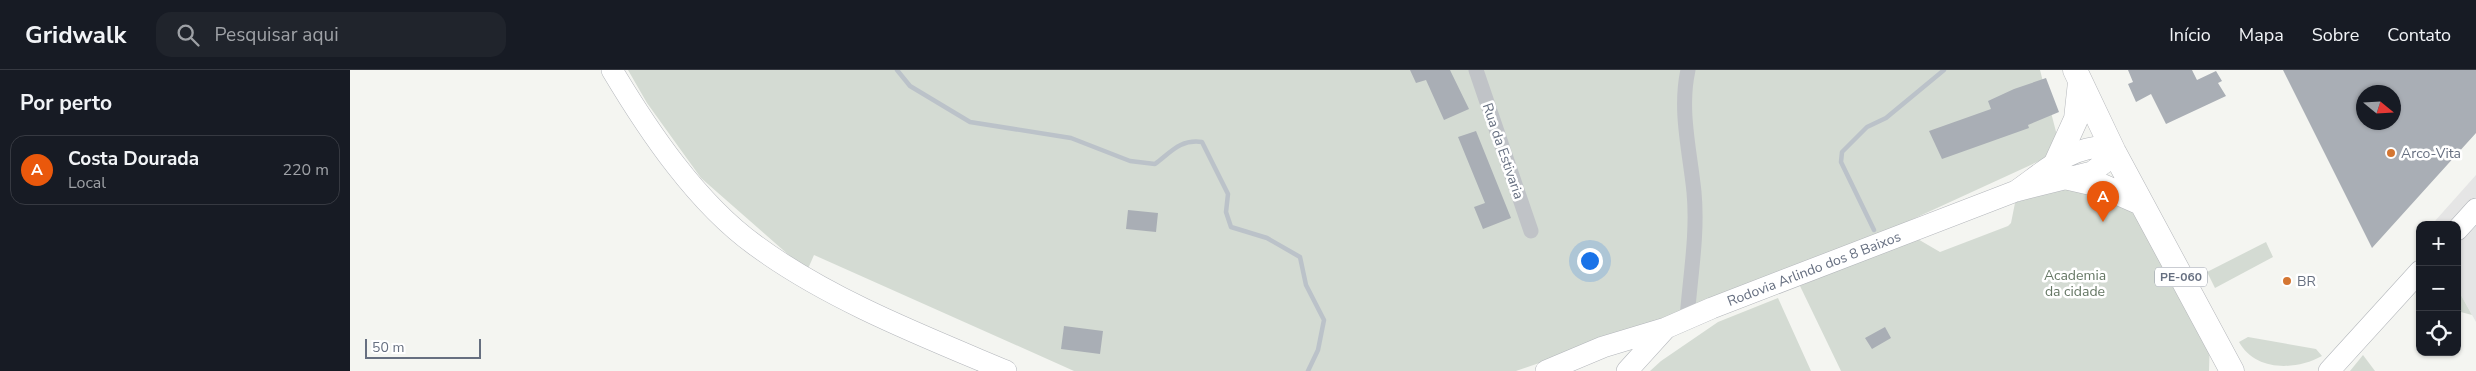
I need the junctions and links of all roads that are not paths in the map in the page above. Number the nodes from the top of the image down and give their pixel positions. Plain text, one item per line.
1 (612, 70) edge
2 (1476, 70) edge
3 (1688, 70) edge
4 (2078, 75) edge
5 (2112, 147) junction
6 (2062, 171) junction
7 (2141, 203) junction
8 (2476, 209) edge
9 (2461, 226) edge
10 (1531, 231) dead end
11 (2416, 275) edge
12 (1687, 319) junction
13 (1666, 328) junction
14 (2220, 350) junction
15 (2329, 370) edge
16 (1006, 371) edge
17 (1546, 371) edge
18 (1627, 371) edge
19 (2232, 371) edge
20 (2250, 371) edge

1 - 16 main road
2 - 10 street, Rua da Estivaria
3 - 12 street
4 - 5 main road, PE-060
4 - 6 main road
5 - 6 main road, Rodovia Arlindo dos 8 Baixos
5 - 7 main road, PE-060
6 - 7 main road
6 - 12 main road, Rodovia Arlindo dos 8 Baixos
7 - 14 main road, PE-060
8 - 9 main road
11 - 15 main road
12 - 13 main road, Rodovia Arlindo dos 8 Baixos
13 - 17 main road
13 - 18 main road, Rodovia Arlindo dos 8 Baixos
14 - 19 main road, PE-060
14 - 20 main road

